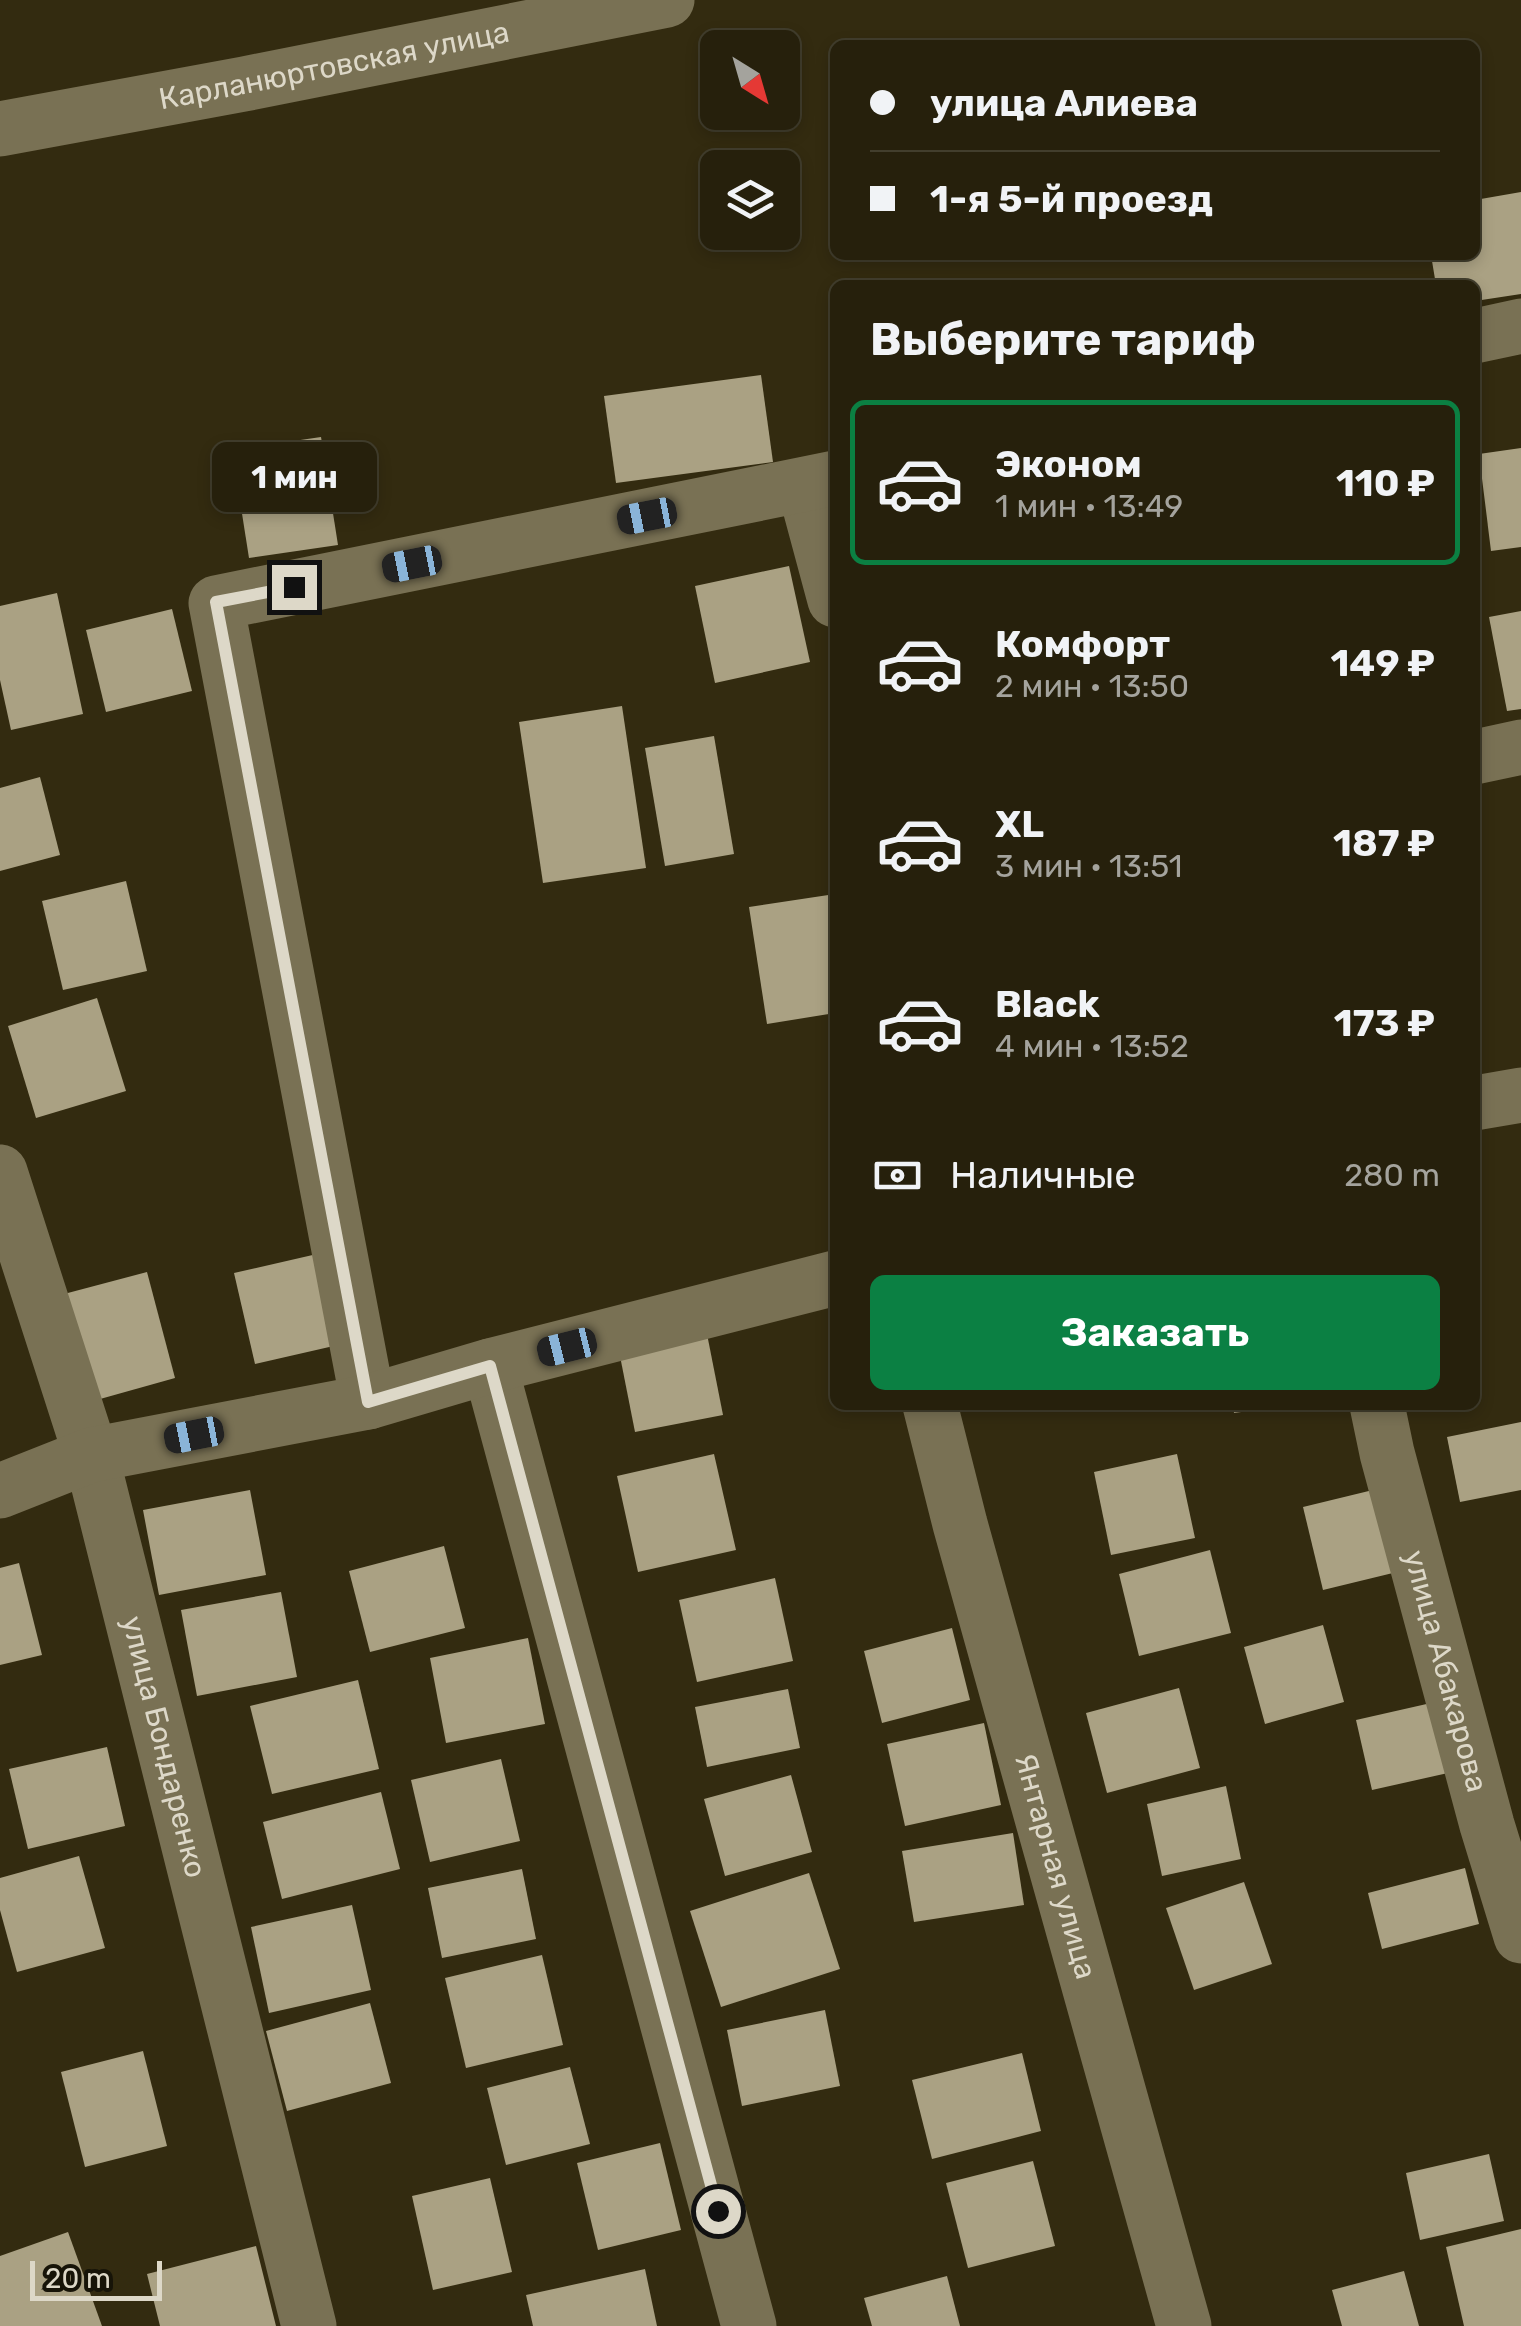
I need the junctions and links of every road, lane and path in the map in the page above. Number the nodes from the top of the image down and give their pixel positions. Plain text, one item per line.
1 (667, 0) edge
2 (0, 129) edge
3 (1521, 326) edge
4 (1480, 335) edge
5 (820, 482) edge
6 (830, 561) edge
7 (1521, 748) edge
8 (1480, 755) edge
9 (1521, 1095) edge
10 (1480, 1102) edge
11 (0, 1172) edge
12 (830, 1279) edge
13 (490, 1366) junction
14 (368, 1402) junction
15 (931, 1410) edge
16 (1379, 1410) edge
17 (90, 1455) junction
18 (0, 1491) edge
19 (1521, 1936) edge
20 (309, 2326) edge
21 (749, 2326) edge
22 (1184, 2326) edge

1 - 2 street, Карланюртовская улица
3 - 4 street
5 - 6 street
5 - 14 street
7 - 8 street
9 - 10 street
11 - 17 street, улица Бондаренко
12 - 13 street
13 - 14 street
13 - 21 street
14 - 17 street
15 - 22 street, Янтарная улица
16 - 19 street, улица Абакарова
17 - 18 street
17 - 20 street, улица Бондаренко

